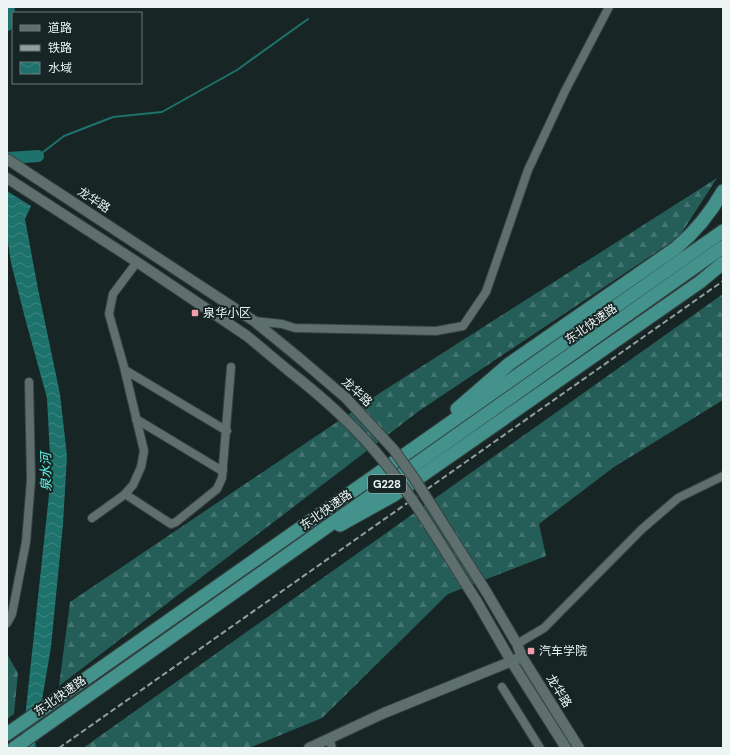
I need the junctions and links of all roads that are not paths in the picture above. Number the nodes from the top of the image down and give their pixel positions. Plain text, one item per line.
1 (609, 7) edge
2 (7, 159) edge
3 (7, 178) edge
4 (723, 191) edge
5 (723, 231) edge
6 (723, 247) edge
7 (137, 262) junction
8 (723, 263) edge
9 (254, 321) junction
10 (231, 368) dead end
11 (125, 370) junction
12 (28, 382) dead end
13 (136, 419) junction
14 (227, 431) junction
15 (424, 441) junction
16 (223, 470) junction
17 (723, 476) edge
18 (125, 494) junction
19 (92, 518) dead end
20 (297, 547) junction
21 (7, 622) edge
22 (517, 644) junction
23 (522, 657) junction
24 (511, 661) junction
25 (502, 687) dead end
26 (9, 732) edge
27 (330, 743) edge
28 (14, 748) edge
29 (308, 748) edge
30 (540, 748) edge
31 (566, 748) edge
32 (579, 748) edge

1 - 9 street
2 - 9 street, 龙华路
3 - 7 street, 龙华路
4 - 15 highway
5 - 15 highway, 东北快速路 / G228
6 - 20 highway, 东北快速路 / G228
7 - 11 street
7 - 24 street, 龙华路, bridge
8 - 20 highway
9 - 22 street, 龙华路, bridge
10 - 14 street
11 - 13 street
11 - 14 street
12 - 21 street
13 - 16 street
13 - 18 street
14 - 16 street
15 - 26 highway, 东北快速路 / G228
16 - 18 street
17 - 22 street
18 - 19 street
20 - 28 highway, 东北快速路 / G228
22 - 23 street, 龙华路
23 - 24 street
23 - 32 street, 龙华路
24 - 27 street
24 - 31 street, 龙华路
25 - 30 street
27 - 29 street

